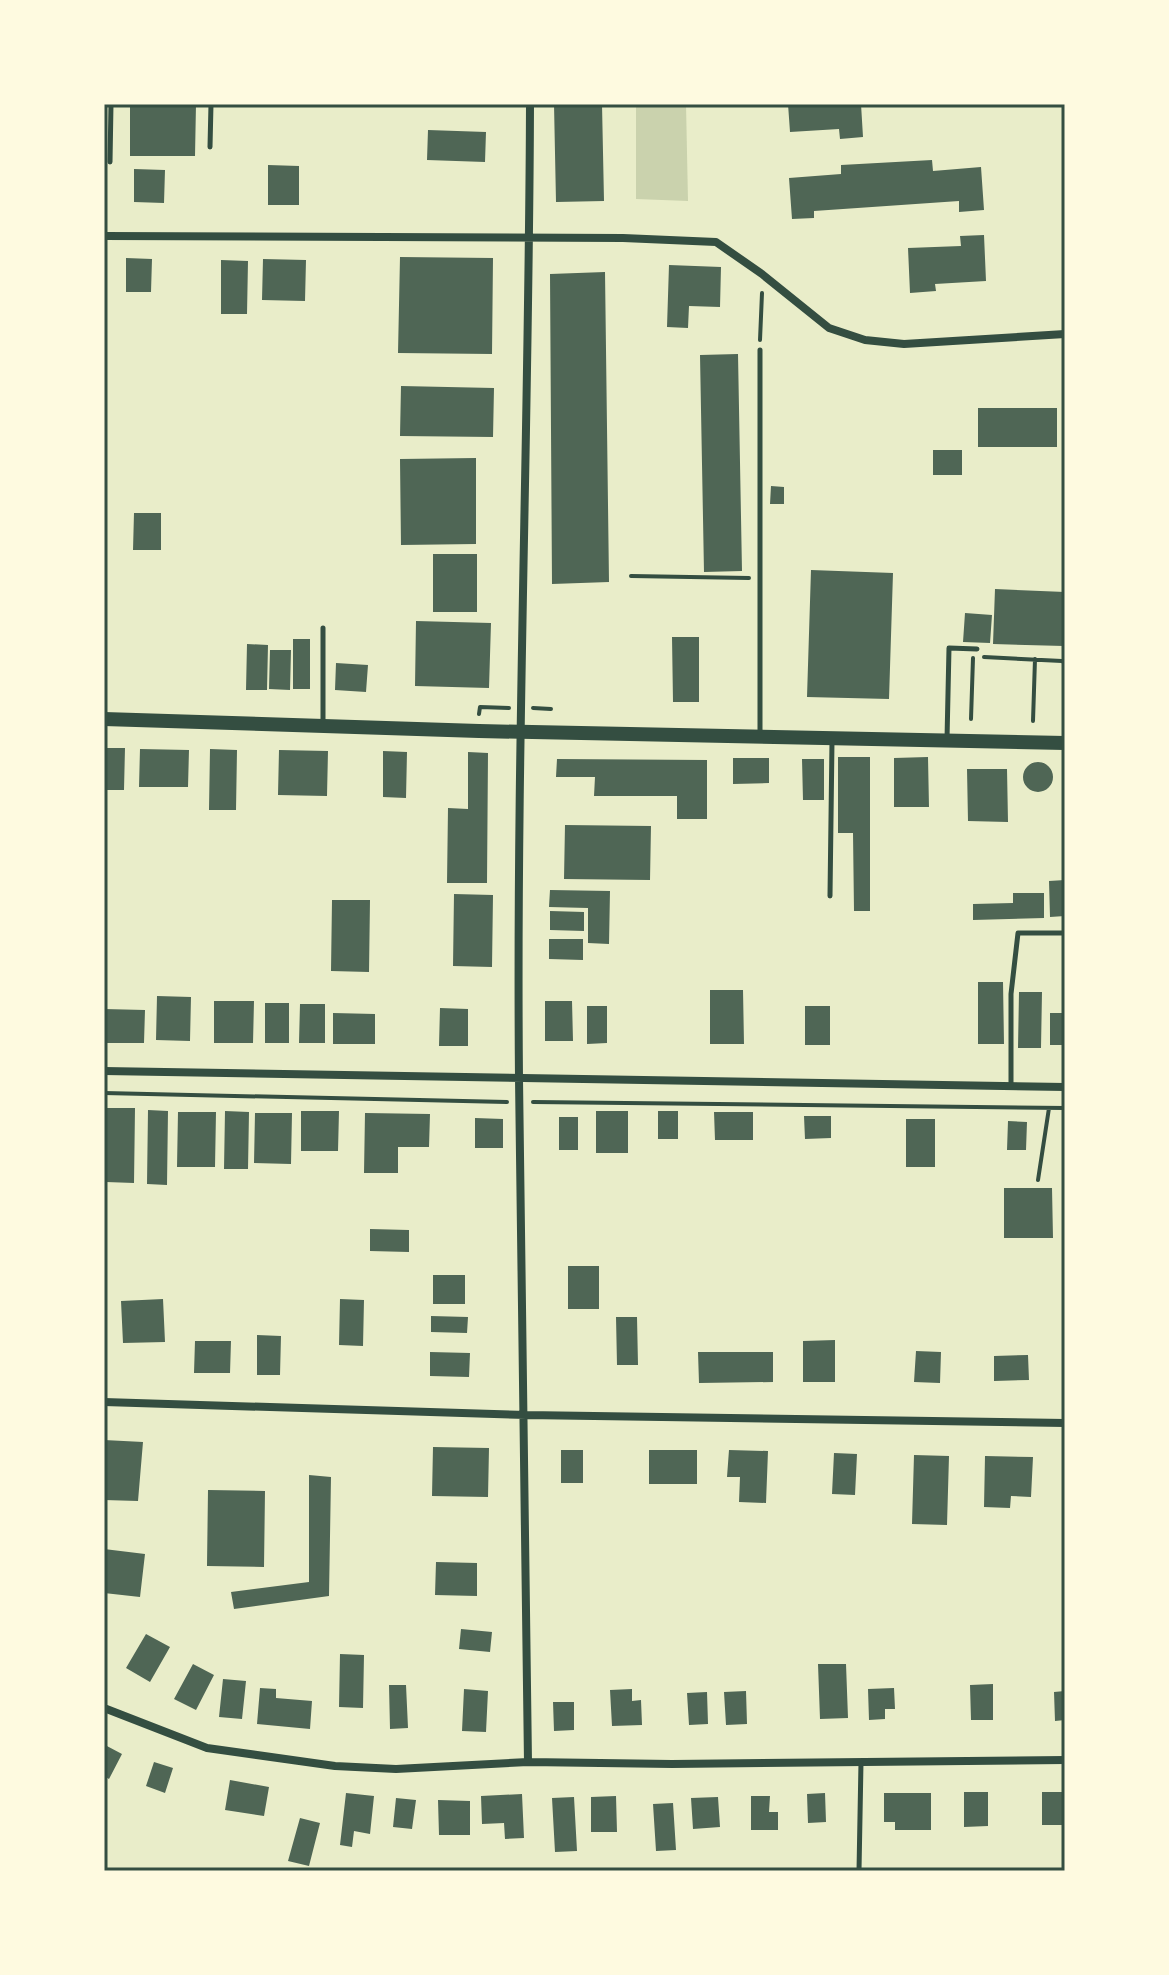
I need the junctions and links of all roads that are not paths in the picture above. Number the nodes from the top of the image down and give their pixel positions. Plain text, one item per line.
1 (111, 104) edge
2 (211, 104) edge
3 (530, 104) edge
4 (210, 147) dead end
5 (110, 162) dead end
6 (104, 236) edge
7 (530, 237) junction
8 (1065, 334) edge
9 (760, 350) road end
10 (323, 628) dead end
11 (977, 649) dead end
12 (104, 719) edge
13 (323, 725) junction
14 (520, 731) junction
15 (760, 736) junction
16 (832, 738) junction
17 (947, 740) junction
18 (1065, 743) edge
19 (830, 896) dead end
20 (1065, 933) edge
21 (104, 1071) edge
22 (519, 1079) junction
23 (1011, 1087) junction
24 (1065, 1087) edge
25 (104, 1402) edge
26 (526, 1415) junction
27 (1065, 1423) edge
28 (104, 1708) edge
29 (1065, 1760) edge
30 (528, 1762) junction
31 (861, 1762) junction
32 (859, 1871) edge

1 - 5 lane
2 - 4 lane
3 - 7 street
6 - 7 street
7 - 8 street
7 - 14 street
9 - 15 lane
10 - 13 lane
11 - 17 lane
12 - 13 street
13 - 14 street
14 - 15 street
14 - 22 street
15 - 16 street
16 - 17 street
16 - 19 lane
17 - 18 street
20 - 23 lane
21 - 22 street
22 - 23 street
22 - 26 street
23 - 24 street
25 - 26 street
26 - 27 street
26 - 30 street
28 - 30 street
29 - 31 street
30 - 31 street
31 - 32 lane

